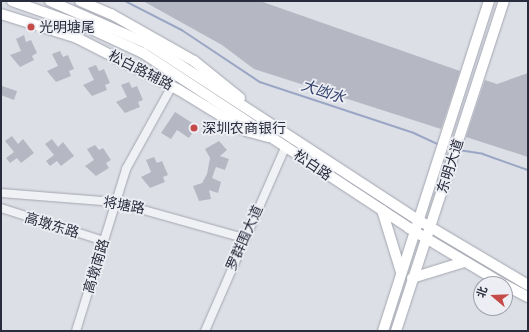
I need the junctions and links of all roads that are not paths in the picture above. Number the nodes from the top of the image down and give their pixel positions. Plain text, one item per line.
1 (12, 1) edge
2 (50, 1) edge
3 (80, 1) edge
4 (489, 1) edge
5 (504, 1) edge
6 (1, 14) edge
7 (172, 86) junction
8 (248, 108) junction
9 (275, 139) junction
10 (286, 146) junction
11 (1, 194) edge
12 (115, 202) junction
13 (1, 208) edge
14 (382, 210) junction
15 (418, 220) junction
16 (429, 227) junction
17 (415, 231) junction
18 (244, 238) junction
19 (426, 238) junction
20 (104, 241) junction
21 (464, 262) junction
22 (401, 274) junction
23 (488, 276) edge
24 (412, 278) junction
25 (528, 285) edge
26 (513, 290) edge
27 (528, 297) edge
28 (76, 331) edge
29 (205, 331) edge
30 (383, 331) edge
31 (396, 331) edge

1 - 9 main road, 松白路
2 - 8 main road, 松白路
3 - 8 main road
4 - 15 main road, 东明大道
5 - 16 main road, 东明大道
6 - 7 main road, 松白路辅路
7 - 9 main road, 松白路辅路
7 - 12 street, 高墩南路
8 - 15 main road, 松白路
9 - 10 main road, 松白路
10 - 14 main road, 松白路
10 - 18 street, 罗群围大道
11 - 12 street, 将塘路
12 - 18 street, 将塘路
12 - 20 street, 高墩南路
13 - 20 street, 高墩东路
14 - 17 main road, 松白路
14 - 22 main road
15 - 16 main road, 松白路
15 - 17 main road, 东明大道
16 - 19 main road, 东明大道
16 - 25 main road, 松白路
17 - 19 main road, 松白路
17 - 22 main road, 东明大道
18 - 29 street, 罗群围大道
19 - 21 main road, 松白路
19 - 24 main road, 东明大道
20 - 28 street, 高墩南路
21 - 23 main road, 松白路
21 - 24 main road
22 - 30 main road, 东明大道
24 - 31 main road, 东明大道
26 - 27 main road, 松白路

